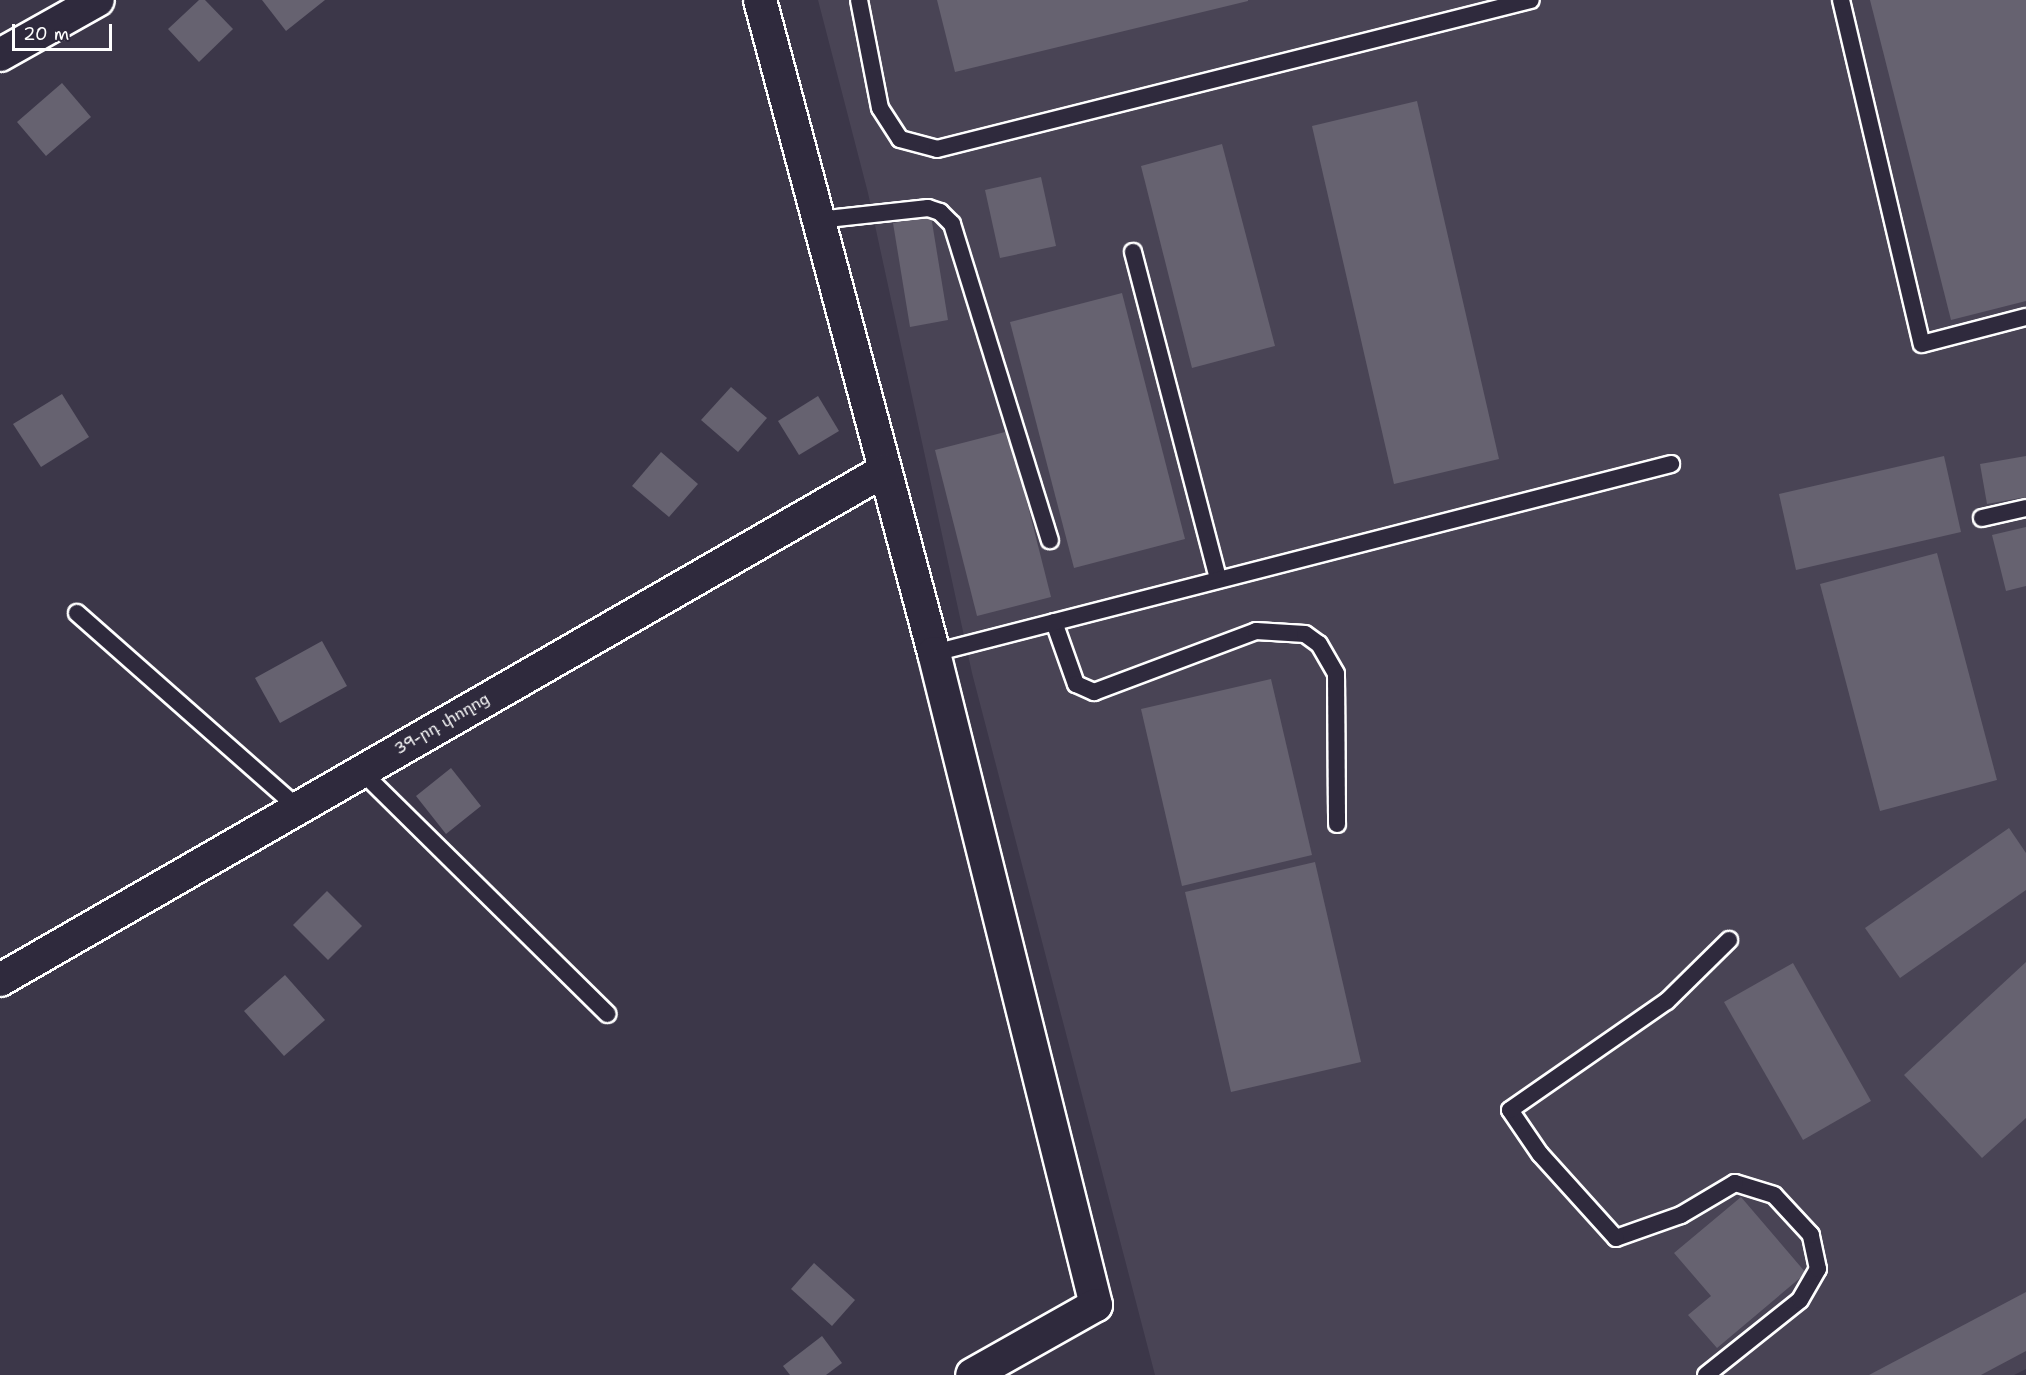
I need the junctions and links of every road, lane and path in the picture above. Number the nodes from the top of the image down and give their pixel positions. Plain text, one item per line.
1 (98, 0) edge
2 (760, 0) edge
3 (859, 0) edge
4 (1531, 0) edge
5 (1841, 0) edge
6 (0, 55) edge
7 (818, 220) junction
8 (1133, 252) dead end
9 (2026, 317) edge
10 (1671, 464) dead end
11 (885, 470) junction
12 (2026, 508) edge
13 (1982, 518) dead end
14 (1050, 540) dead end
15 (1218, 578) junction
16 (77, 613) dead end
17 (1054, 622) junction
18 (934, 653) junction
19 (361, 771) junction
20 (298, 808) junction
21 (1337, 824) dead end
22 (1730, 940) dead end
23 (0, 980) edge
24 (607, 1014) dead end
25 (972, 1375) edge
26 (1706, 1375) edge

1 - 6 street
2 - 7 street
3 - 4 lane
5 - 9 lane
7 - 11 street
7 - 14 lane
8 - 15 lane
10 - 15 lane
11 - 18 street
11 - 19 street, 39-րդ փողոց
12 - 13 lane
15 - 17 lane
16 - 20 lane
17 - 18 lane
17 - 21 lane
18 - 25 street
19 - 20 street, 39-րդ փողոց
19 - 24 lane
20 - 23 street, 39-րդ փողոց
22 - 26 lane

